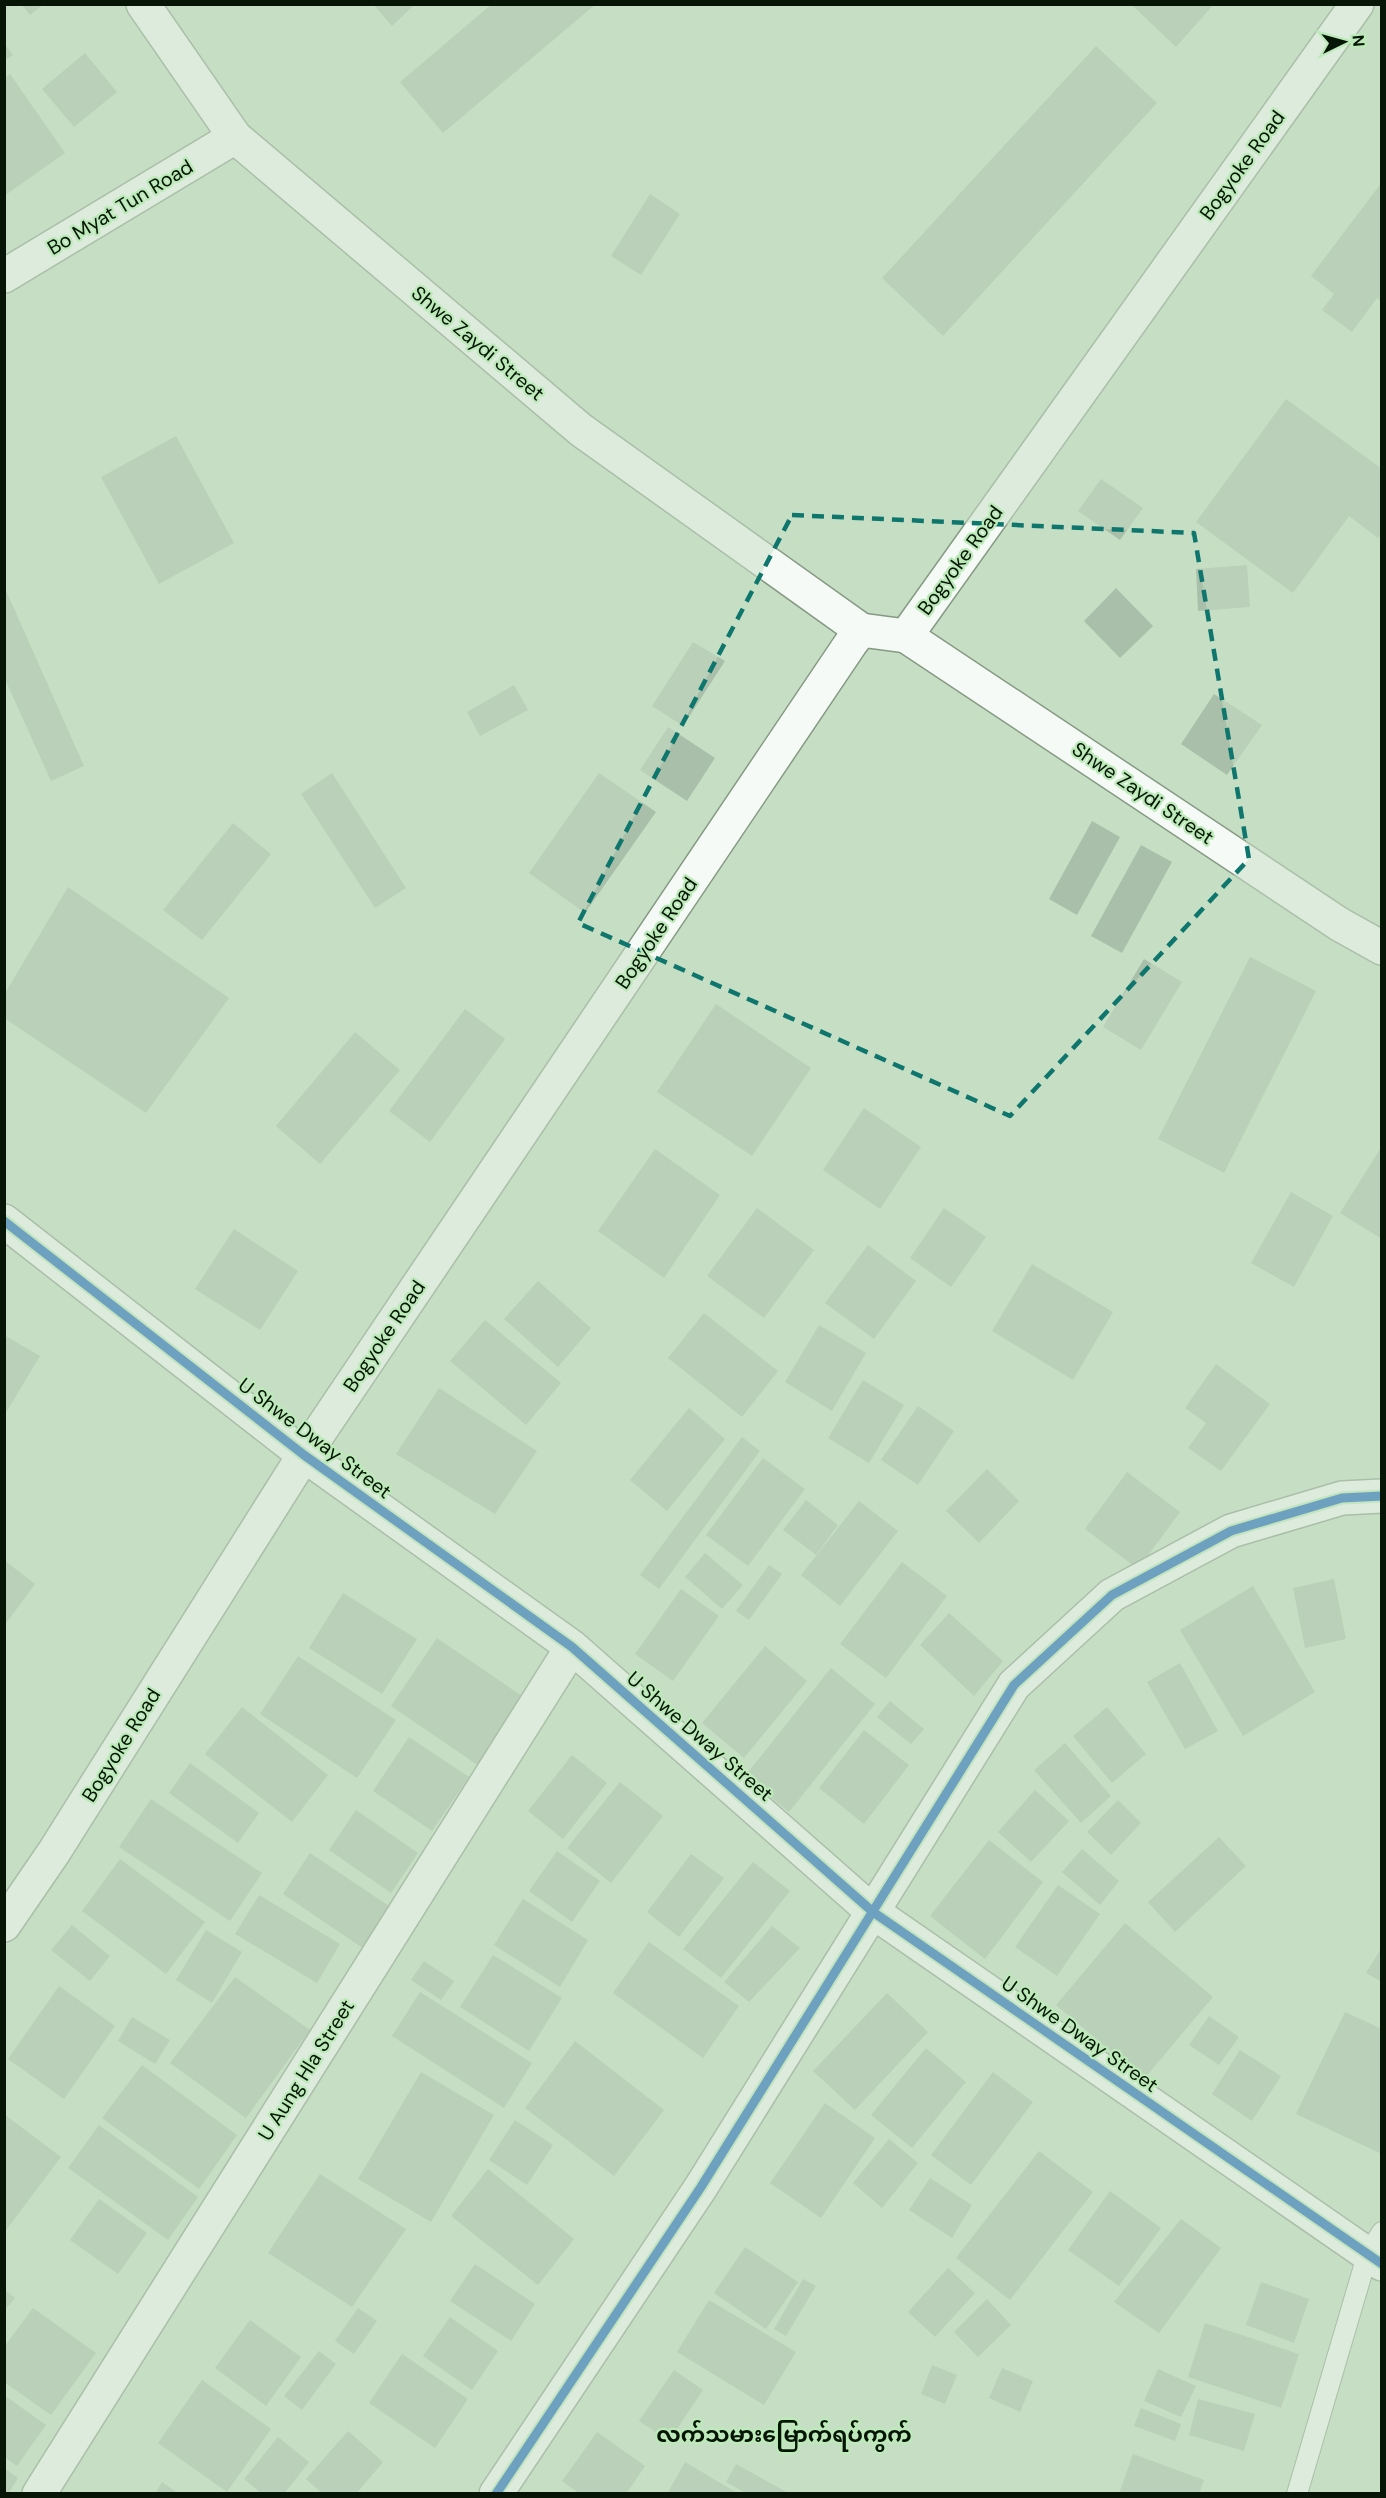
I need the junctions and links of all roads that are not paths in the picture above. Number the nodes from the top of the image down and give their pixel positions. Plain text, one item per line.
1 (143, 4) edge
2 (1357, 4) edge
3 (235, 138) junction
4 (4, 276) edge
5 (861, 630) junction
6 (906, 636) junction
7 (1382, 948) edge
8 (4, 1221) edge
9 (304, 1455) junction
10 (1382, 1496) edge
11 (573, 1647) junction
12 (873, 1912) junction
13 (4, 1925) edge
14 (1377, 2251) edge
15 (39, 2493) edge
16 (496, 2493) edge
17 (1297, 2493) edge

1 - 3 street, Shwe Zaydi Street
2 - 6 street, Bogyoke Road
3 - 4 street, Bo Myat Tun Road
3 - 5 street, Shwe Zaydi Street
5 - 6 street, Bogyoke Road
5 - 9 street, Bogyoke Road
6 - 7 street, Shwe Zaydi Street
8 - 9 street, U Shwe Dway Street
9 - 11 street, U Shwe Dway Street
9 - 13 street, Bogyoke Road
10 - 12 street
11 - 12 street, U Shwe Dway Street
11 - 15 street, U Aung Hla Street
12 - 14 street, U Shwe Dway Street
12 - 16 street
14 - 17 lane

